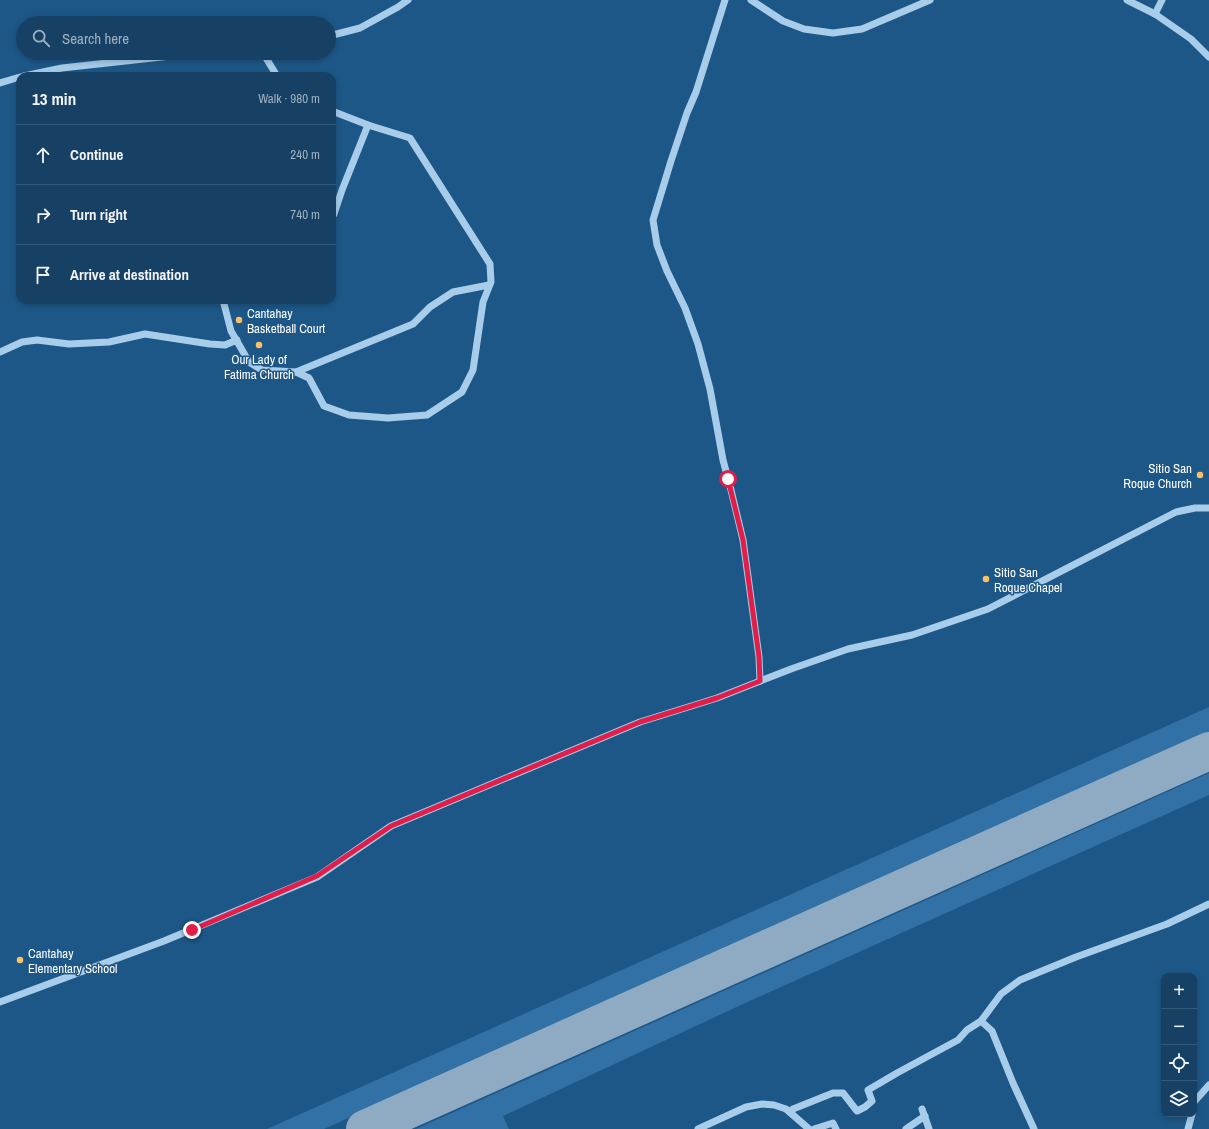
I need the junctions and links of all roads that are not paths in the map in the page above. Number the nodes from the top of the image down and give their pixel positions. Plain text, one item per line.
1 (393, 0) edge
2 (408, 0) edge
3 (725, 0) edge
4 (751, 0) edge
5 (930, 0) edge
6 (1127, 0) edge
7 (1162, 0) edge
8 (396, 8) junction
9 (1155, 14) junction
10 (336, 34) edge
11 (1209, 57) edge
12 (135, 60) edge
13 (267, 60) edge
14 (43, 72) edge
15 (275, 72) edge
16 (16, 78) edge
17 (0, 82) edge
18 (336, 113) edge
19 (368, 125) junction
20 (336, 208) edge
21 (489, 285) junction
22 (224, 304) edge
23 (237, 340) junction
24 (0, 352) edge
25 (296, 372) junction
26 (1209, 508) edge
27 (760, 681) junction
28 (1209, 904) edge
29 (0, 1002) edge
30 (981, 1021) junction
31 (1209, 1085) edge
32 (1197, 1099) edge
33 (790, 1112) junction
34 (1191, 1117) edge
35 (698, 1129) edge
36 (809, 1129) edge
37 (814, 1129) edge
38 (836, 1129) edge
39 (906, 1129) edge
40 (929, 1129) edge
41 (1034, 1129) edge
42 (1188, 1129) edge

1 - 8 street
2 - 8 street
3 - 27 street
4 - 5 street
6 - 9 street
7 - 9 street
8 - 10 street
9 - 11 street
12 - 14 street
13 - 15 street
16 - 17 street
18 - 19 street
19 - 20 street
19 - 21 street
21 - 25 street
21 - 25 street
22 - 23 street
23 - 24 street
23 - 25 street
26 - 27 street
27 - 29 street
28 - 30 street
30 - 33 street
30 - 41 street
31 - 32 street
33 - 35 street
33 - 36 street
34 - 42 street
37 - 38 street
39 - 40 street

